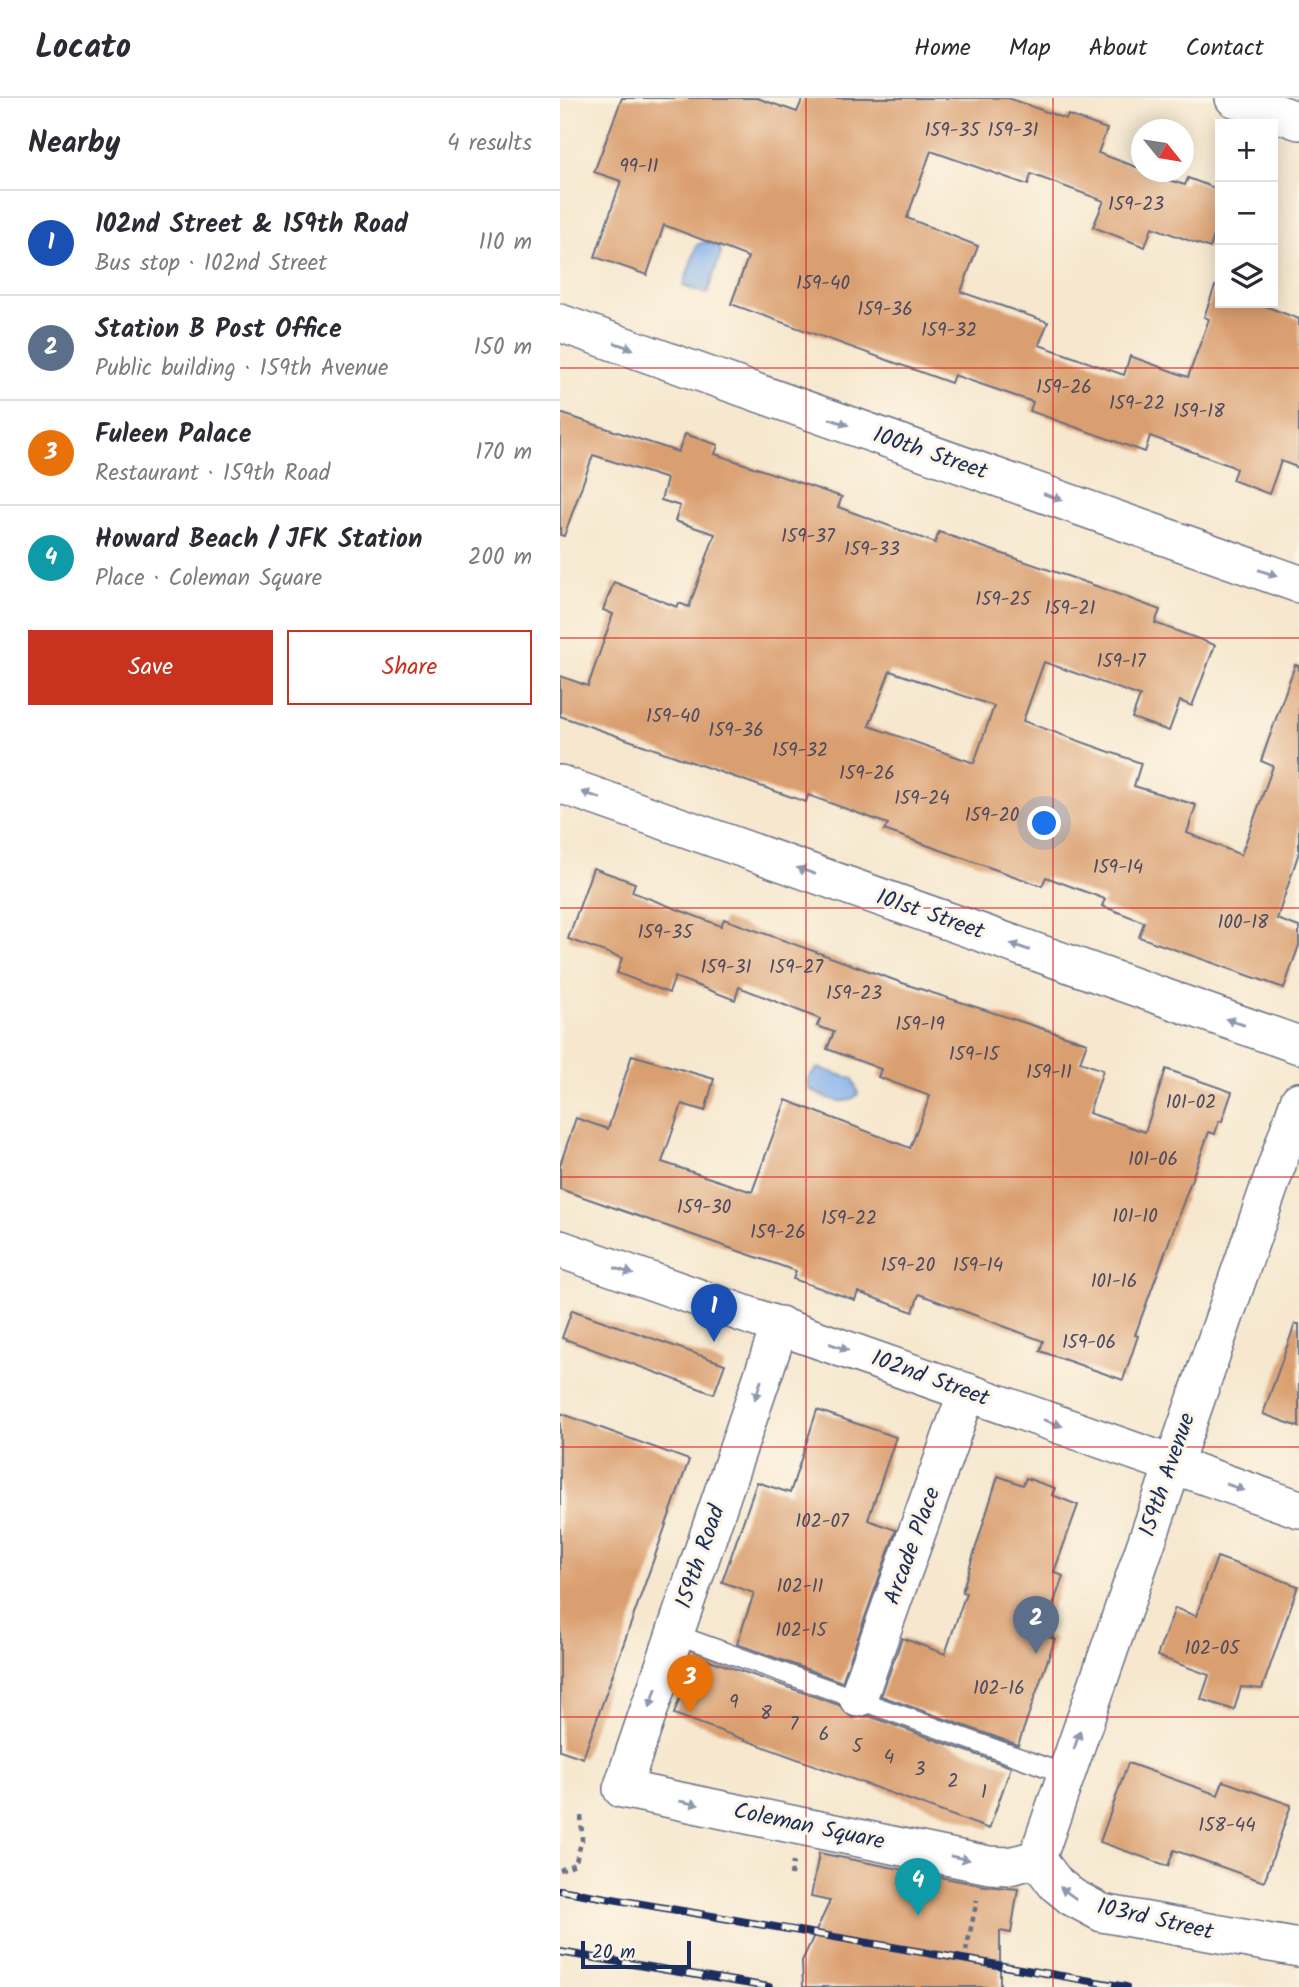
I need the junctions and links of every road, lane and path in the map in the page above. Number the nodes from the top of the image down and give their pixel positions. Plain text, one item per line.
1 (1234, 98) edge
2 (1299, 121) edge
3 (560, 323) edge
4 (1299, 584) edge
5 (560, 784) edge
6 (1299, 1045) edge
7 (1299, 1101) edge
8 (560, 1249) edge
9 (780, 1325) junction
10 (967, 1392) junction
11 (1171, 1464) junction
12 (1299, 1509) edge
13 (674, 1634) junction
14 (858, 1698) junction
15 (1065, 1774) junction
16 (622, 1789) joint
17 (581, 1812) dead end
18 (1038, 1855) junction
19 (560, 1870) edge
20 (979, 1892) dead end
21 (1299, 1948) edge
22 (966, 1951) dead end

1 - 2 street
3 -> 4 street, 100th Street
6 -> 5 street, 101st Street
7 - 11 street, 159th Avenue
8 -> 9 street, 102nd Street
9 -> 10 street, 102nd Street
9 -> 13 street, 159th Road
10 -> 11 street, 102nd Street
10 - 14 street, Arcade Place
11 -> 12 street, 102nd Street
15 -> 11 street, 159th Avenue
13 - 14 lane
13 -> 16 street, 159th Road
14 - 15 lane
15 - 18 street, 159th Avenue
16 -> 18 street, Coleman Square
17 - 19 path
21 -> 18 street, 103rd Street
20 - 22 path

